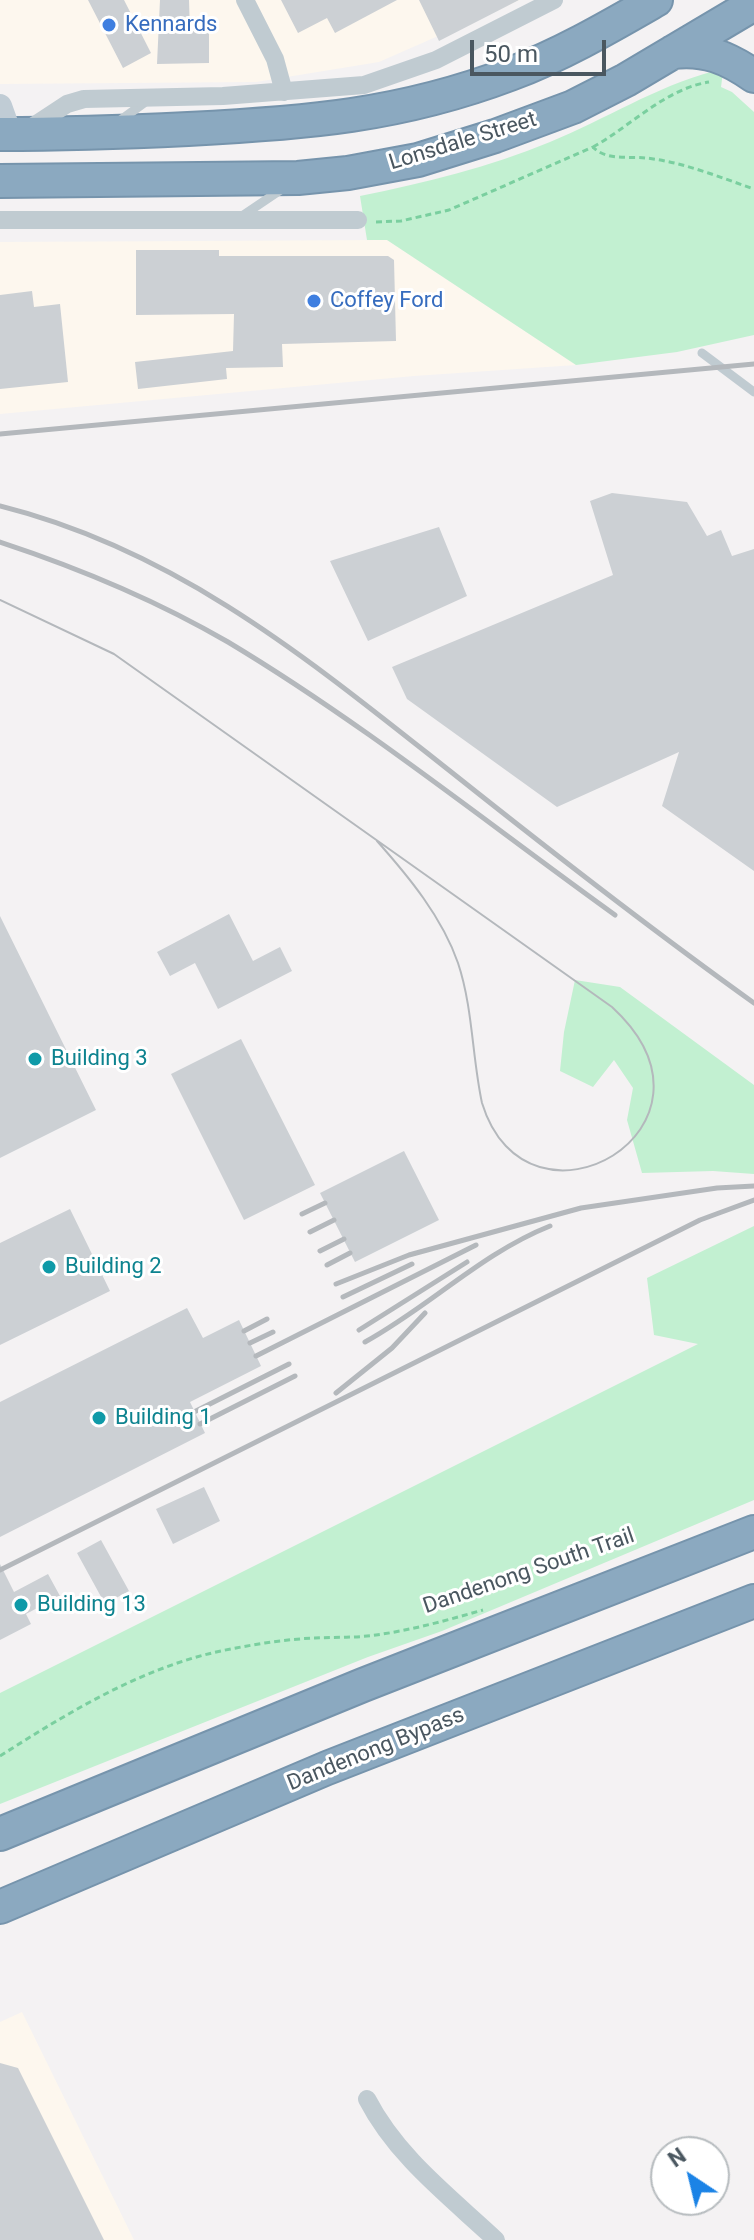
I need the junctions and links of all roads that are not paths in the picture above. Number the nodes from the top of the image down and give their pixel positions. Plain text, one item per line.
1 (245, 0) edge
2 (656, 0) edge
3 (550, 1) edge
4 (754, 4) edge
5 (673, 52) junction
6 (754, 76) edge
7 (284, 92) junction
8 (151, 98) junction
9 (102, 133) junction
10 (9, 169) edge
11 (298, 178) junction
12 (237, 220) junction
13 (358, 220) dead end
14 (702, 353) dead end
15 (754, 392) edge
16 (754, 1532) edge
17 (754, 1601) edge
18 (0, 1834) edge
19 (0, 1907) edge
20 (367, 2099) dead end
21 (496, 2240) edge

1 - 7 street
2 - 9 highway
3 - 7 street
4 - 5 highway, Lonsdale Street
5 - 6 highway
5 - 11 highway, Lonsdale Street
7 - 8 street
8 - 9 lane
8 - 10 street
9 - 10 highway
10 - 11 highway, Lonsdale Street
10 - 12 street
11 - 12 lane
12 - 13 street
14 - 15 lane
16 - 18 highway
17 - 19 highway, Dandenong Bypass
20 - 21 street

